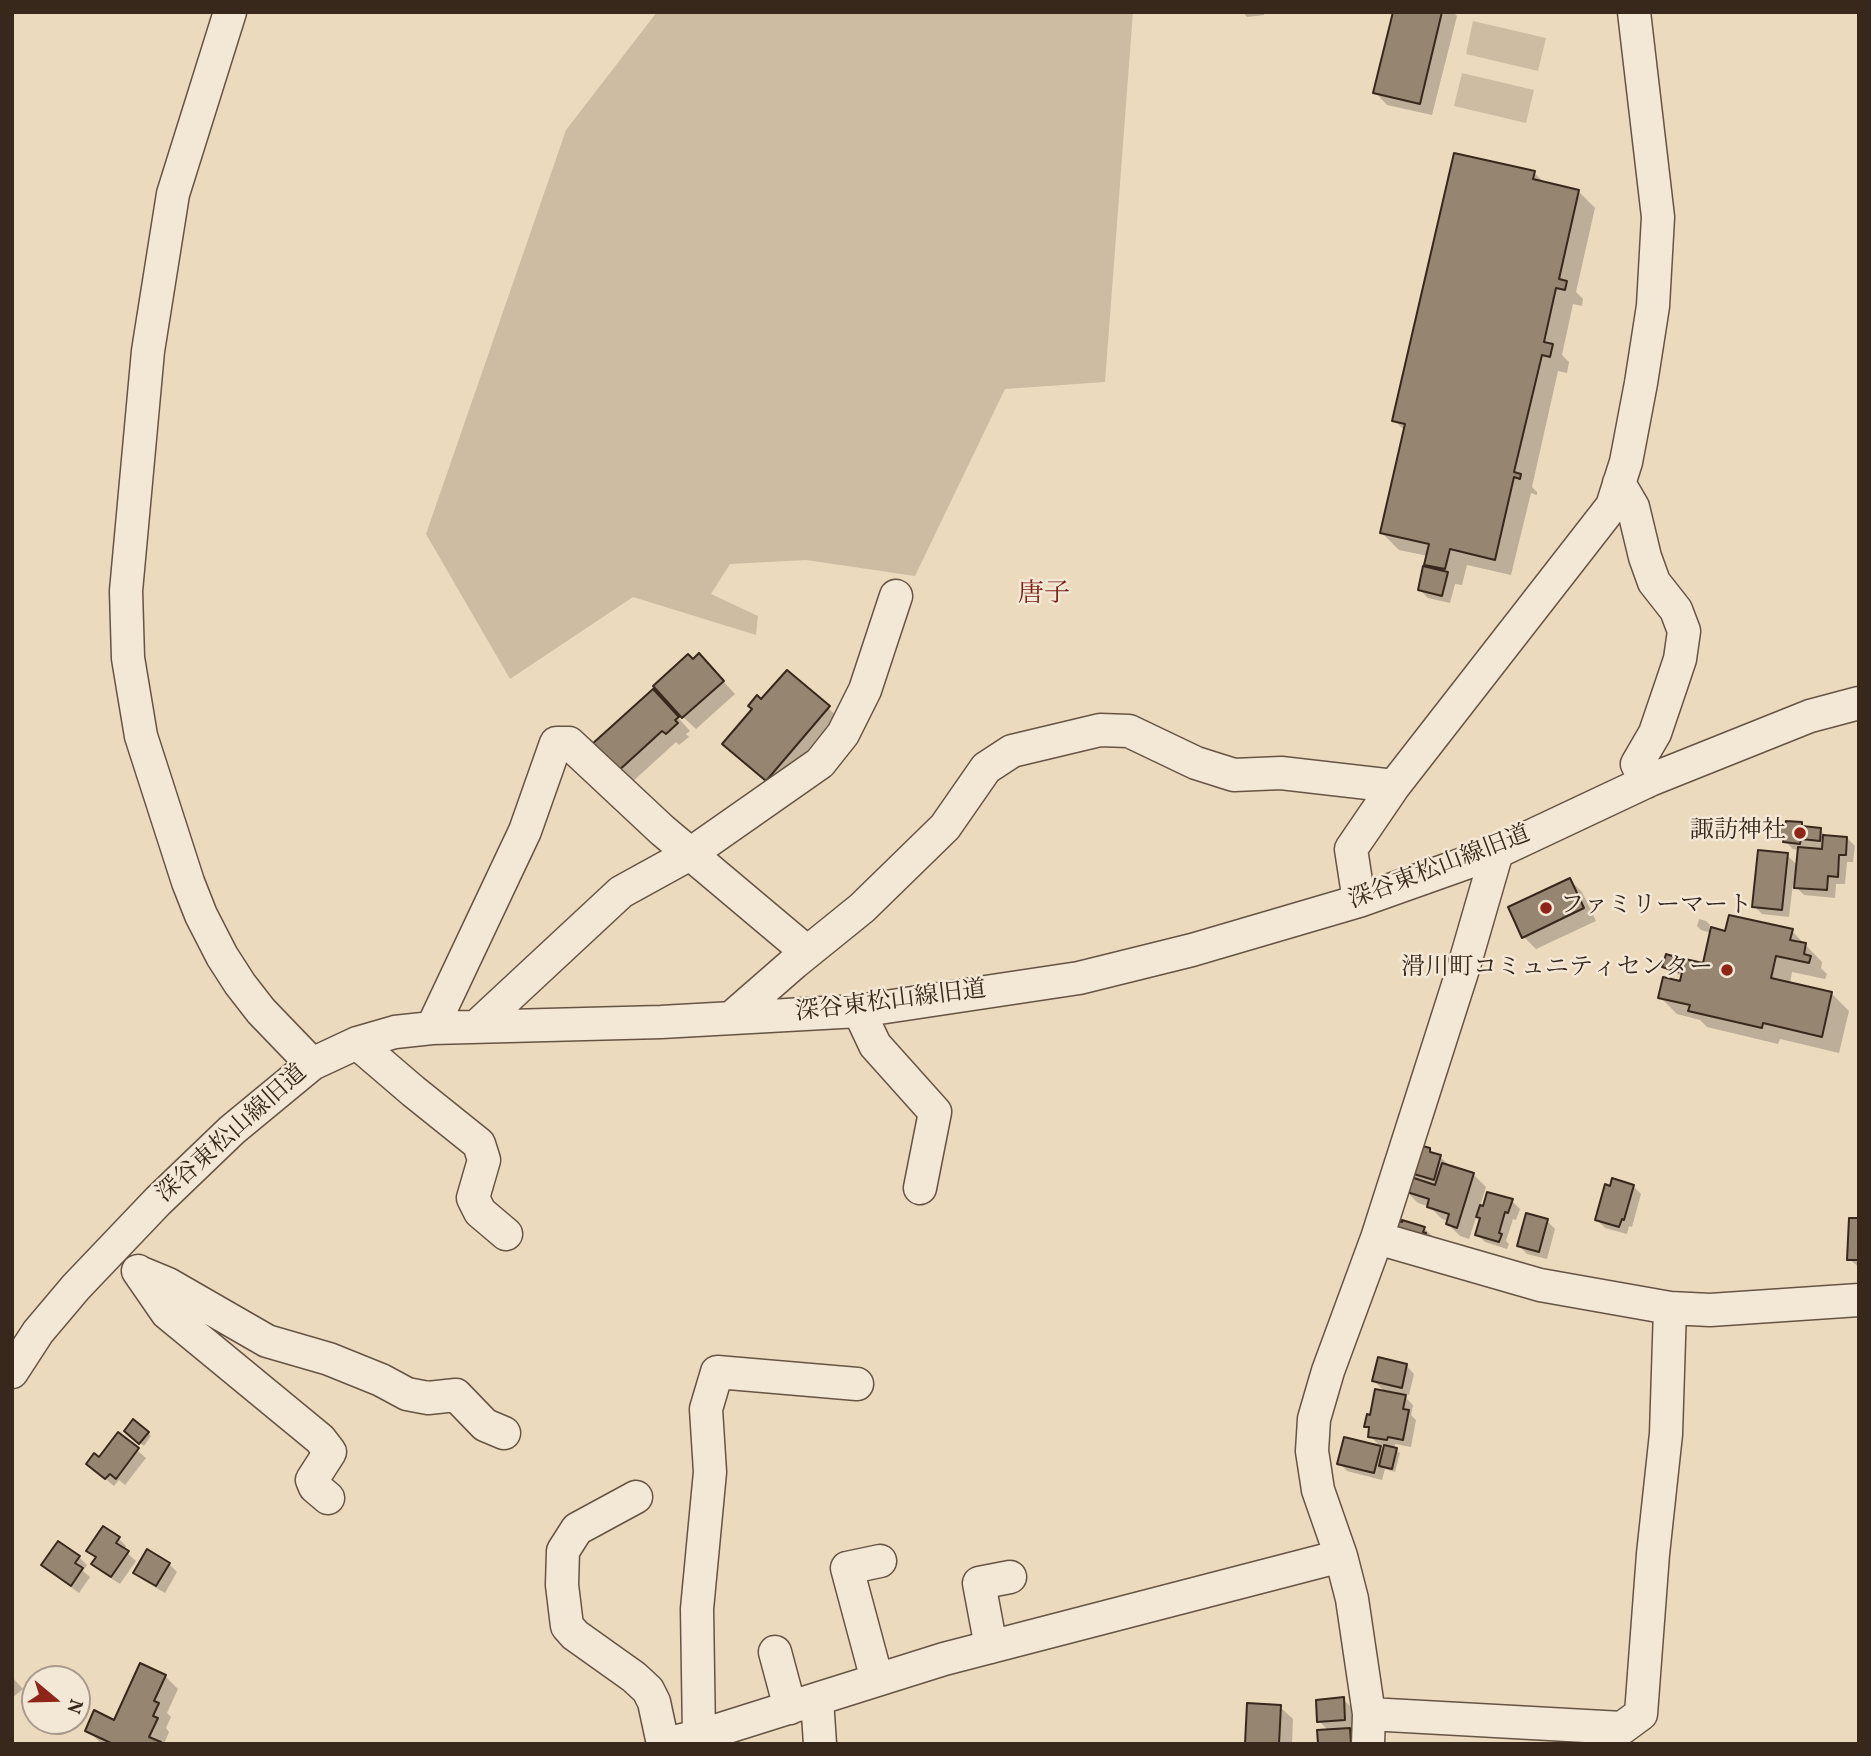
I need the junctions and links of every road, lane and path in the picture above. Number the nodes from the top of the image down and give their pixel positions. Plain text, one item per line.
1 (230, 12) edge
2 (1634, 12) edge
3 (1619, 483) junction
4 (896, 596) dead end
5 (1859, 703) edge
6 (1646, 782) junction
7 (1394, 786) junction
8 (1497, 852) junction
9 (690, 854) junction
10 (1359, 901) junction
11 (807, 952) junction
12 (859, 1011) junction
13 (731, 1018) junction
14 (477, 1026) junction
15 (432, 1028) junction
16 (357, 1043) junction
17 (312, 1064) junction
18 (920, 1188) dead end
19 (506, 1234) dead end
20 (1377, 1238) junction
21 (114, 1248) junction
22 (139, 1272) junction
23 (1859, 1300) edge
24 (1670, 1308) junction
25 (12, 1372) edge
26 (857, 1384) dead end
27 (504, 1433) dead end
28 (328, 1497) dead end
29 (636, 1497) dead end
30 (1341, 1556) junction
31 (880, 1561) dead end
32 (1010, 1577) dead end
33 (991, 1647) junction
34 (775, 1652) dead end
35 (877, 1680) junction
36 (803, 1703) junction
37 (1369, 1729) edge
38 (699, 1736) junction
39 (664, 1744) edge
40 (820, 1744) edge

1 - 17 street
2 - 3 street
3 - 6 street
3 - 7 street
4 - 9 street
5 - 6 street, 深谷東松山線旧道
6 - 8 street, 深谷東松山線旧道
7 - 10 street
7 - 11 street
8 - 10 street, 深谷東松山線旧道
8 - 20 street
9 - 11 street
9 - 14 street
9 - 15 street
10 - 12 street, 深谷東松山線旧道
11 - 13 street
12 - 13 street, 深谷東松山線旧道
12 - 18 street
13 - 14 street, 深谷東松山線旧道
14 - 15 street, 深谷東松山線旧道
15 - 16 street, 深谷東松山線旧道
16 - 17 street, 深谷東松山線旧道
16 - 19 street
17 - 21 street, 深谷東松山線旧道
20 - 24 street
20 - 30 street
21 - 22 street
21 - 25 street, 深谷東松山線旧道
22 - 27 street
22 - 28 street
23 - 24 street
24 - 37 street
26 - 38 street
29 - 39 street
30 - 33 street
30 - 37 street
31 - 35 street
32 - 33 street
33 - 35 street
34 - 36 street
35 - 36 street
36 - 38 street
36 - 40 street
38 - 39 street

